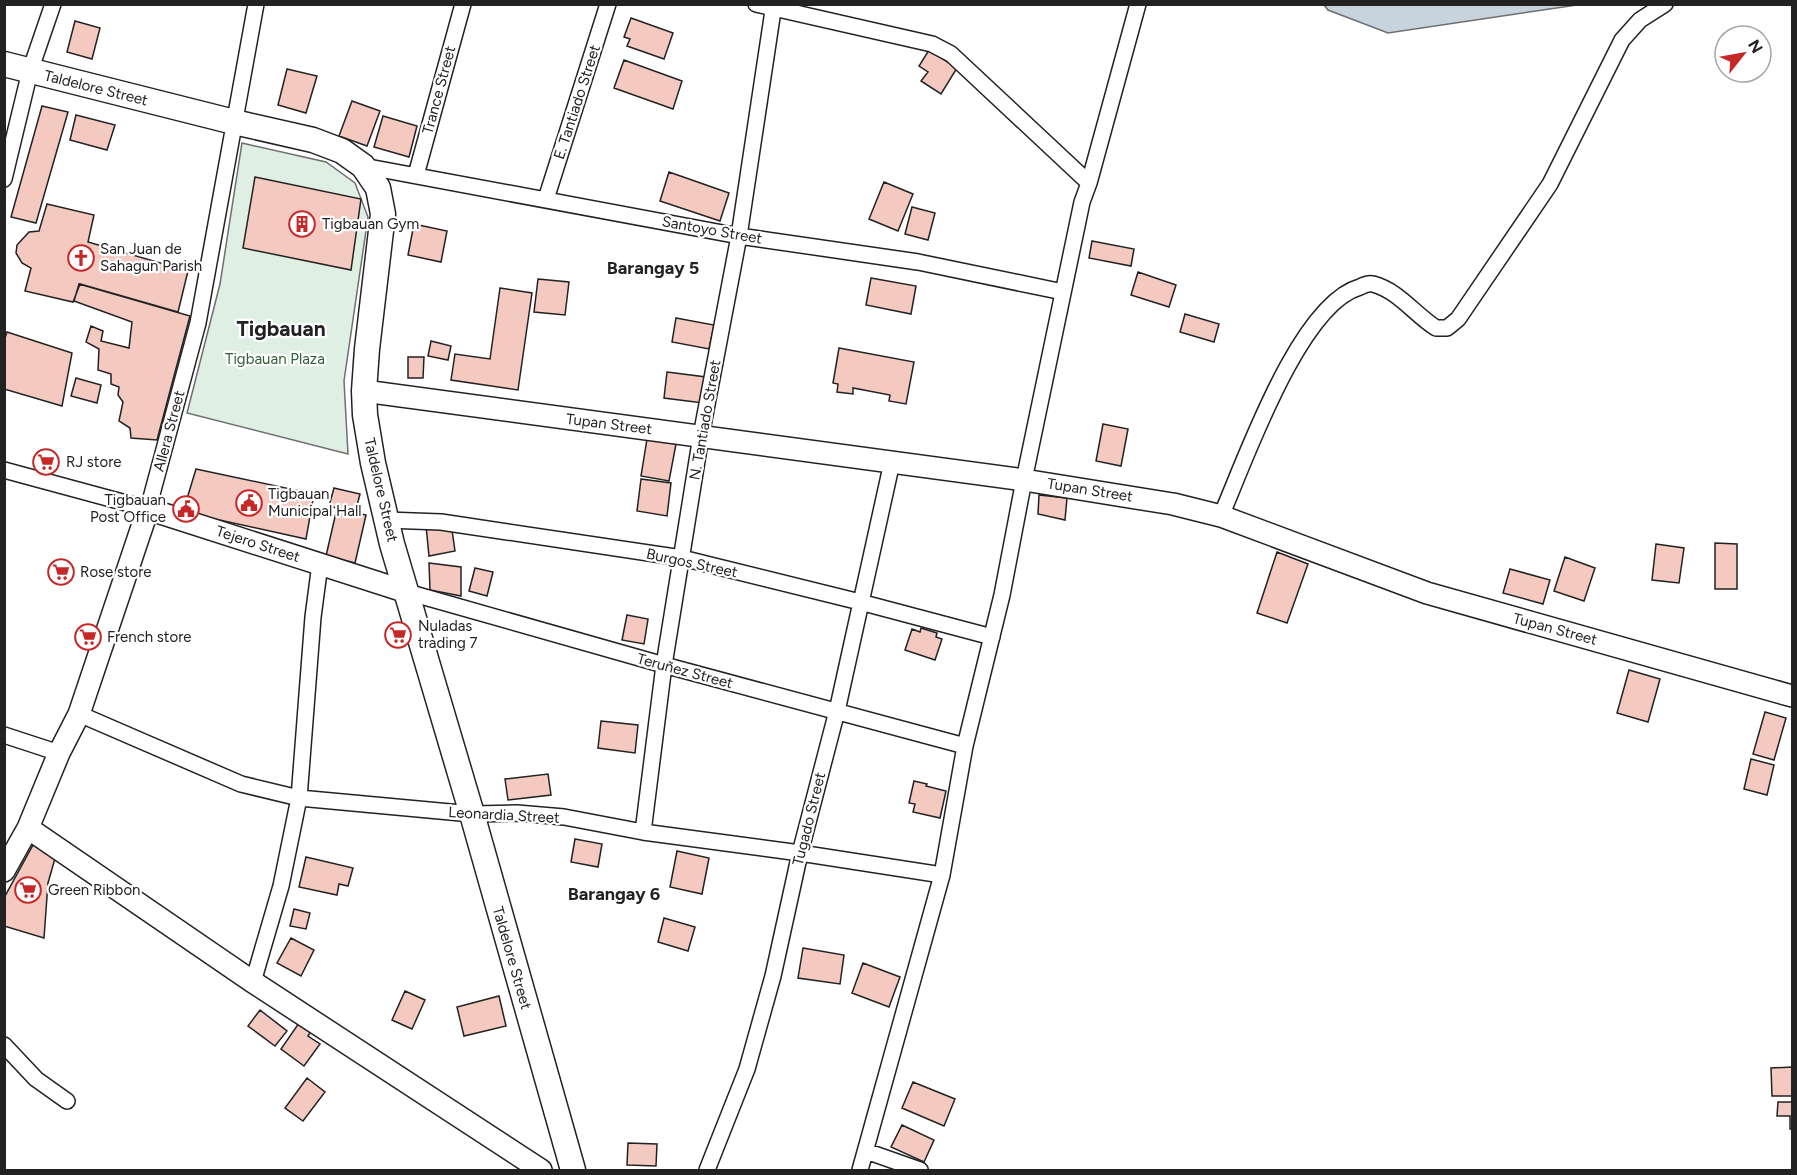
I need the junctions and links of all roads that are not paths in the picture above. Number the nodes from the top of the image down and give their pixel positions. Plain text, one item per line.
1 (53, 4) edge
2 (256, 4) edge
3 (463, 4) edge
4 (608, 4) edge
5 (756, 4) edge
6 (1138, 4) edge
7 (1665, 4) edge
8 (773, 7) edge
9 (4, 64) edge
10 (30, 71) junction
11 (234, 122) junction
12 (363, 166) junction
13 (416, 175) junction
14 (4, 179) edge
15 (1089, 183) junction
16 (546, 199) junction
17 (739, 236) junction
18 (1063, 292) junction
19 (364, 391) junction
20 (701, 436) junction
21 (892, 462) junction
22 (4, 470) edge
23 (1024, 480) junction
24 (148, 509) junction
25 (1221, 516) junction
26 (386, 520) junction
27 (682, 558) junction
28 (320, 564) junction
29 (407, 592) junction
30 (860, 602) junction
31 (992, 637) junction
32 (664, 665) junction
33 (1792, 696) edge
34 (837, 711) junction
35 (80, 714) junction
36 (4, 735) edge
37 (965, 746) junction
38 (59, 753) junction
39 (298, 798) junction
40 (472, 814) junction
41 (28, 828) junction
42 (643, 832) junction
43 (800, 853) junction
44 (4, 871) edge
45 (942, 875) junction
46 (254, 982) junction
47 (4, 1045) edge
48 (68, 1101) dead end
49 (866, 1151) junction
50 (541, 1170) edge
51 (573, 1170) edge
52 (707, 1170) edge
53 (860, 1170) edge
54 (920, 1170) edge

1 - 10 street
2 - 11 street, Allera Street
3 - 13 street, Trance Street
4 - 16 street, E. Tantiado Street
5 - 8 street
6 - 15 street
7 - 25 street
8 - 15 street
8 - 17 street, N. Tantiado Street
9 - 10 main road, Taldelore Street
10 - 11 main road, Taldelore Street
10 - 14 street
11 - 12 main road, Taldelore Street
11 - 24 street, Allera Street
12 - 13 street, Santoyo Street
12 - 19 main road, Taldelore Street
13 - 16 street, Santoyo Street
15 - 18 street
16 - 17 street, Santoyo Street
17 - 18 street, Santoyo Street
17 - 20 street, N. Tantiado Street
18 - 23 street
19 - 20 main road, Tupan Street
19 - 26 main road, Taldelore Street
20 - 21 main road, Tupan Street
20 - 27 street, N. Tantiado Street
21 - 23 main road, Tupan Street
21 - 30 street, Tugado Street
22 - 24 street, Tejero Street
23 - 25 main road, Tupan Street
23 - 31 street
24 - 28 main road, Tejero Street
24 - 35 main road, Allera Street
25 - 33 main road, Tupan Street
26 - 27 street, Burgos Street
26 - 29 main road, Taldelore Street
27 - 30 street, Burgos Street
27 - 32 street, N. Tantiado Street
28 - 29 main road, Tejero Street
28 - 39 street
29 - 32 street, Teruñez Street
29 - 40 main road, Taldelore Street
30 - 31 street, Burgos Street
30 - 34 street, Tugado Street
31 - 37 street
32 - 34 street, Teruñez Street
32 - 42 street, N. Tantiado Street
34 - 37 street, Teruñez Street
34 - 43 street, Tugado Street
35 - 38 main road, Allera Street
35 - 39 street, Leonardia Street
36 - 38 street
37 - 45 street
38 - 41 main road, Allera Street
39 - 40 street, Leonardia Street
39 - 46 street
40 - 42 street, Leonardia Street
40 - 51 main road, Taldelore Street
41 - 44 main road, Allera Street
41 - 46 main road
42 - 43 street, Leonardia Street
43 - 45 street, Leonardia Street
43 - 52 street, Tugado Street
45 - 49 street
46 - 50 main road
47 - 48 street
49 - 53 street
49 - 54 street

